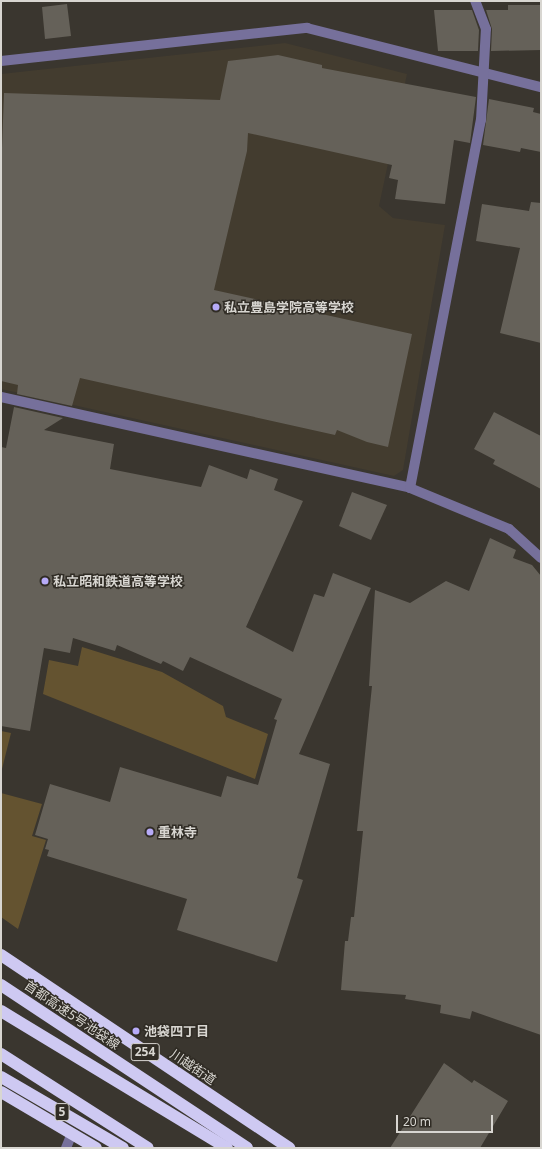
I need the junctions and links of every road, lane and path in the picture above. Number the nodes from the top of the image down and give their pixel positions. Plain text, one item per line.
1 (476, 1) edge
2 (1, 61) edge
3 (483, 73) junction
4 (541, 87) edge
5 (1, 397) edge
6 (410, 488) junction
7 (541, 558) edge
8 (1, 955) edge
9 (1, 984) edge
10 (1, 1012) edge
11 (1, 1054) edge
12 (1, 1077) edge
13 (1, 1092) edge
14 (72, 1133) junction
15 (66, 1148) edge
16 (96, 1148) edge
17 (123, 1148) edge
18 (148, 1148) edge
19 (227, 1148) edge
20 (247, 1148) edge
21 (289, 1148) edge

1 - 3 street
2 - 3 street
3 - 4 street
3 - 6 street
5 - 6 street
6 - 7 street
8 - 21 highway, 川越街道 / 254
9 - 20 highway, 首都高速5号池袋線
10 - 19 highway
11 - 18 highway
12 - 17 highway, 5
13 - 14 highway
14 - 15 street
14 - 16 highway

